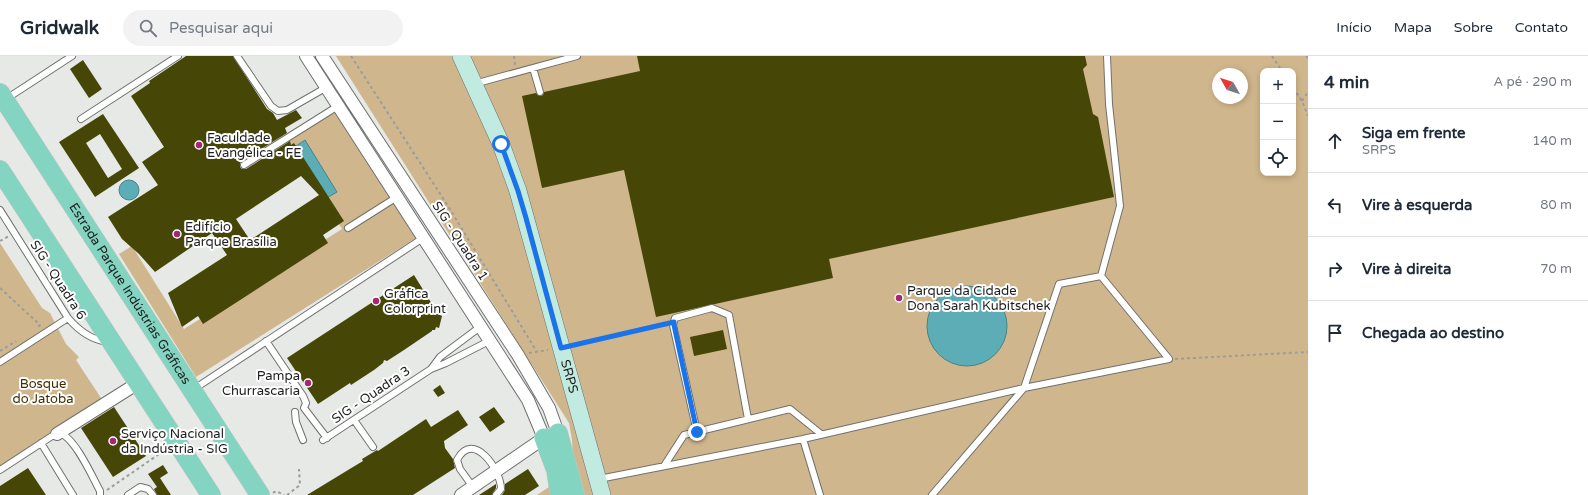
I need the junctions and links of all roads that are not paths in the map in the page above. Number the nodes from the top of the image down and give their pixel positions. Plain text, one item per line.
1 (72, 56) edge
2 (178, 56) edge
3 (238, 56) edge
4 (306, 56) edge
5 (322, 56) edge
6 (461, 56) edge
7 (577, 56) edge
8 (1107, 56) edge
9 (533, 68) junction
10 (474, 84) junction
11 (327, 87) junction
12 (540, 92) dead end
13 (2, 96) edge
14 (338, 106) junction
15 (81, 119) dead end
16 (244, 165) dead end
17 (0, 170) edge
18 (396, 197) junction
19 (0, 210) edge
20 (348, 228) dead end
21 (423, 238) junction
22 (1101, 276) junction
23 (68, 318) junction
24 (480, 327) junction
25 (266, 341) junction
26 (489, 341) junction
27 (112, 342) junction
28 (0, 362) edge
29 (431, 369) junction
30 (138, 382) junction
31 (1024, 388) junction
32 (192, 390) junction
33 (295, 412) dead end
34 (748, 419) junction
35 (354, 420) junction
36 (697, 432) junction
37 (57, 434) junction
38 (821, 434) junction
39 (551, 436) junction
40 (802, 439) junction
41 (303, 440) dead end
42 (41, 443) junction
43 (373, 447) dead end
44 (664, 466) junction
45 (0, 470) edge
46 (496, 471) junction
47 (473, 487) junction
48 (600, 487) edge
49 (73, 495) edge
50 (100, 495) edge
51 (128, 495) edge
52 (153, 495) edge
53 (210, 495) edge
54 (260, 495) edge
55 (461, 495) edge
56 (496, 495) edge
57 (560, 495) edge
58 (575, 495) edge
59 (820, 495) edge
60 (932, 495) edge

1 - 13 lane
2 - 15 lane
3 - 11 lane
4 - 11 street
5 - 39 street, SIG - Quadra 1
6 - 10 main road, SRPS
7 - 9 lane
8 - 22 lane
9 - 10 lane
9 - 12 lane
10 - 48 main road, SRPS
11 - 14 street
13 - 32 main road, Estrada Parque Indústrias Gráficas
14 - 16 lane
14 - 18 street
17 - 27 main road
18 - 20 lane
18 - 21 street
19 - 23 lane, SIG - Quadra 6
21 - 24 street
21 - 25 lane
22 - 31 lane
22 - 31 lane
23 - 27 lane, SIG - Quadra 6
23 - 28 lane
24 - 26 street
24 - 29 lane, SIG - Quadra 3
25 - 32 lane
25 - 35 lane, SIG - Quadra 3
26 - 29 lane, SIG - Quadra 3
26 - 39 street
27 - 30 main road
29 - 35 lane, SIG - Quadra 3
30 - 37 street
30 - 53 main road
31 - 38 lane
31 - 60 lane
32 - 54 main road, Estrada Parque Indústrias Gráficas
33 - 41 lane
34 - 36 lane
34 - 36 lane
34 - 38 lane
35 - 43 lane
36 - 44 lane
37 - 42 lane
37 - 50 lane
38 - 40 lane
39 - 46 street
39 - 57 main road
39 - 58 main road
40 - 44 lane
40 - 59 lane
42 - 45 lane
42 - 49 lane
44 - 48 lane
46 - 47 street
46 - 47 lane
46 - 56 lane
47 - 55 street
51 - 52 lane

